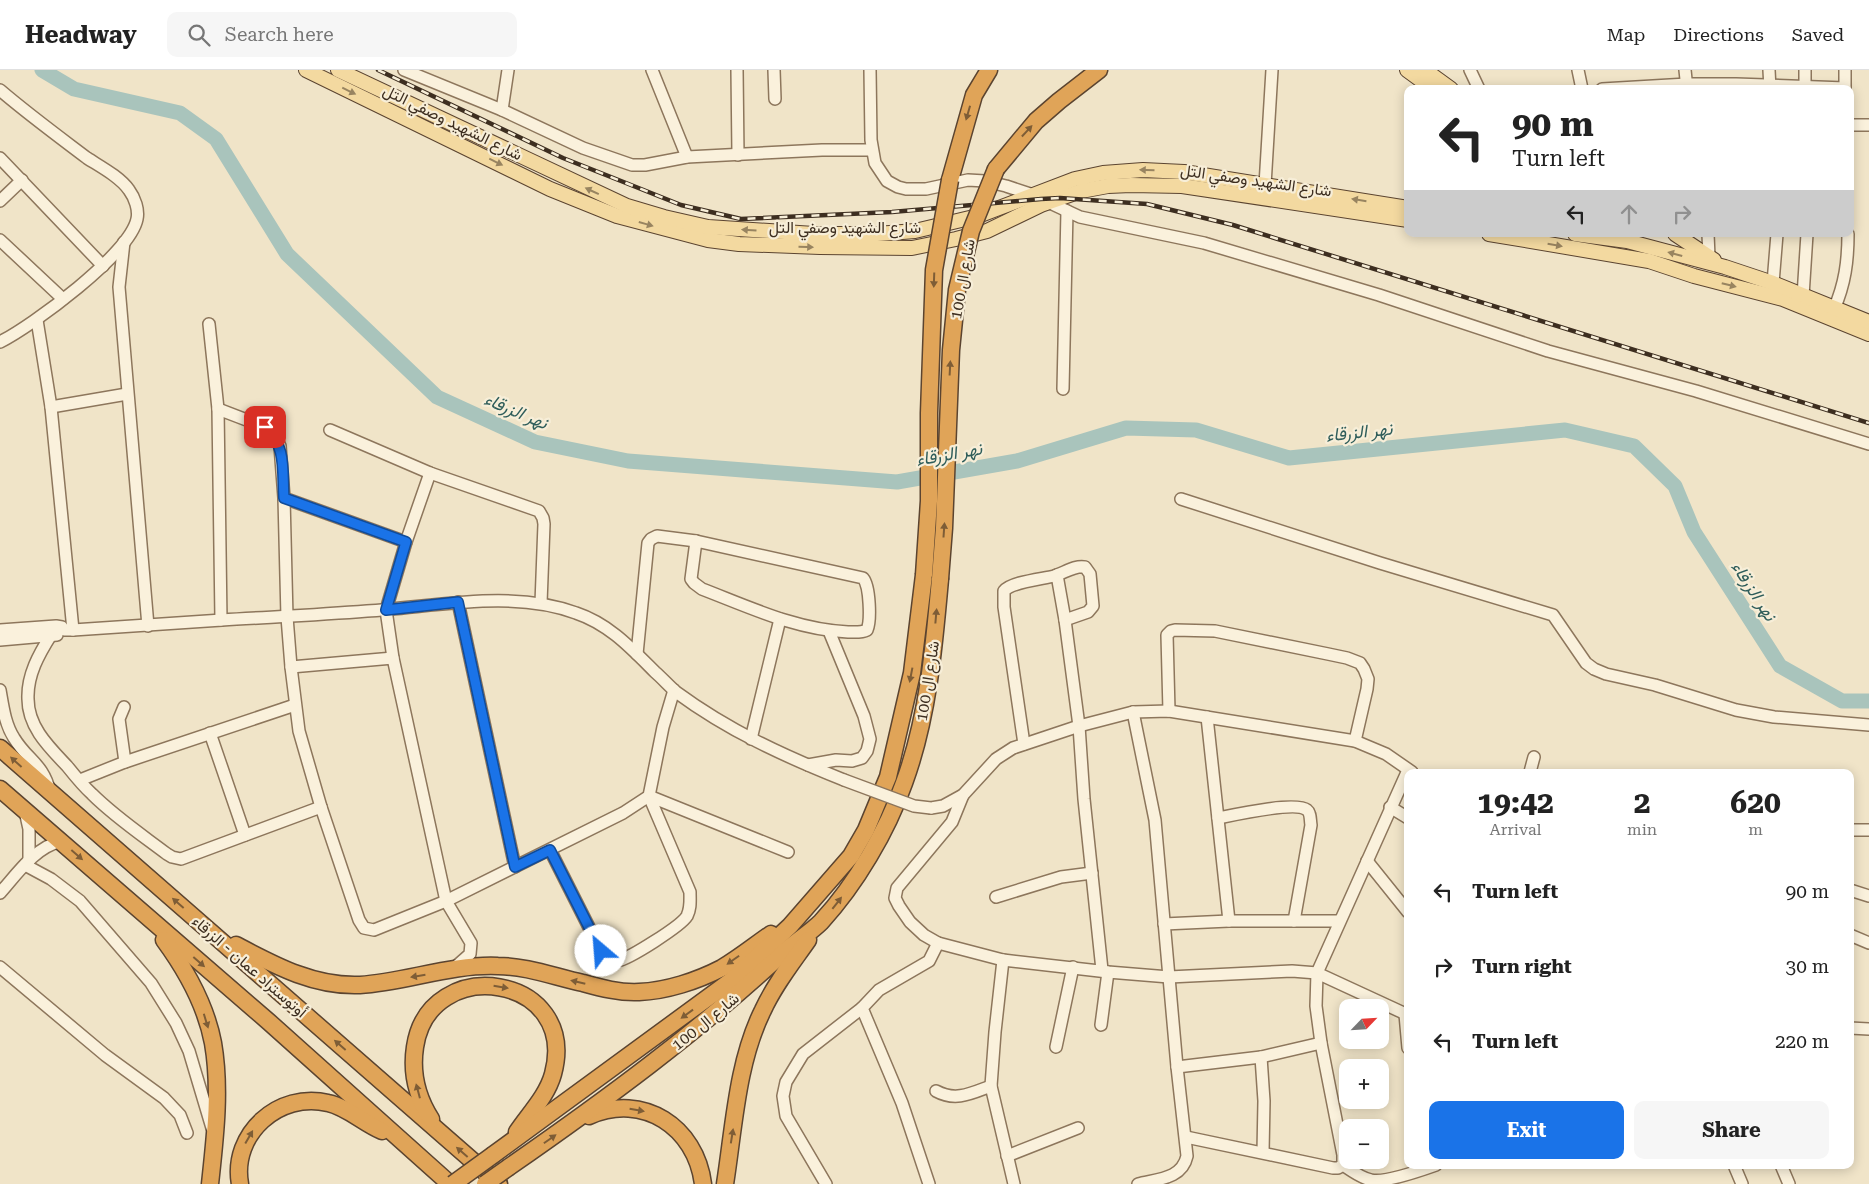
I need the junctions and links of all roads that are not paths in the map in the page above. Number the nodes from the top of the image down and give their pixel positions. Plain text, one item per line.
1 (306, 70) edge
2 (338, 70) edge
3 (404, 70) edge
4 (508, 70) edge
5 (652, 70) edge
6 (737, 70) edge
7 (774, 70) edge
8 (870, 70) edge
9 (990, 70) edge
10 (1099, 70) edge
11 (1272, 70) edge
12 (1407, 70) edge
13 (1425, 70) edge
14 (1470, 70) edge
15 (1578, 70) edge
16 (1685, 70) edge
17 (1769, 70) edge
18 (1805, 70) edge
19 (1845, 70) edge
20 (1428, 85) edge
21 (1446, 85) edge
22 (1477, 85) edge
23 (1581, 85) edge
24 (1687, 85) edge
25 (1770, 85) edge
26 (1805, 85) edge
27 (1846, 85) edge
28 (0, 90) edge
29 (775, 99) dead end
30 (502, 110) junction
31 (1854, 125) edge
32 (1869, 125) edge
33 (872, 150) junction
34 (738, 155) junction
35 (0, 158) edge
36 (687, 158) junction
37 (22, 180) junction
38 (1265, 185) junction
39 (1033, 194) junction
40 (0, 201) edge
41 (1048, 202) junction
42 (1404, 207) edge
43 (1067, 211) junction
44 (1404, 219) edge
45 (1507, 237) edge
46 (1624, 237) edge
47 (1626, 237) edge
48 (1628, 237) edge
49 (1680, 237) edge
50 (1708, 237) edge
51 (1778, 237) edge
52 (1807, 237) edge
53 (1848, 237) edge
54 (0, 240) edge
55 (124, 242) junction
56 (1610, 254) junction
57 (1709, 256) junction
58 (1649, 261) junction
59 (103, 266) junction
60 (1725, 267) junction
61 (1773, 283) junction
62 (1803, 296) junction
63 (63, 300) junction
64 (1834, 309) junction
65 (37, 320) junction
66 (1869, 322) edge
67 (209, 324) dead end
68 (1869, 334) edge
69 (0, 342) edge
70 (1063, 389) dead end
71 (127, 394) junction
72 (51, 407) junction
73 (218, 409) junction
74 (330, 430) dead end
75 (1869, 444) edge
76 (430, 473) junction
77 (284, 498) junction
78 (1181, 499) dead end
79 (696, 541) junction
80 (406, 542) junction
81 (1057, 575) junction
82 (932, 577) junction
83 (458, 602) junction
84 (541, 604) junction
85 (386, 610) junction
86 (287, 617) junction
87 (780, 619) junction
88 (221, 620) junction
89 (1066, 620) junction
90 (148, 626) junction
91 (0, 630) edge
92 (69, 630) junction
93 (829, 631) junction
94 (51, 635) junction
95 (0, 640) edge
96 (638, 654) junction
97 (393, 658) junction
98 (291, 668) junction
99 (0, 690) edge
100 (674, 690) junction
101 (295, 705) junction
102 (124, 707) dead end
103 (1170, 710) junction
104 (1133, 712) junction
105 (1207, 717) junction
106 (1869, 725) edge
107 (1079, 726) junction
108 (210, 733) junction
109 (750, 739) junction
110 (1355, 741) junction
111 (1024, 744) junction
112 (0, 748) edge
113 (1534, 757) dead end
114 (125, 762) junction
115 (806, 765) junction
116 (1407, 769) edge
117 (1531, 769) edge
118 (80, 780) junction
119 (1404, 782) edge
120 (0, 789) edge
121 (51, 794) junction
122 (649, 796) junction
123 (963, 796) junction
124 (321, 807) junction
125 (1390, 807) junction
126 (25, 811) junction
127 (1404, 816) edge
128 (1218, 818) junction
129 (1854, 830) edge
130 (1869, 830) edge
131 (245, 835) junction
132 (61, 841) junction
133 (550, 850) junction
134 (788, 852) dead end
135 (1367, 860) junction
136 (27, 863) junction
137 (515, 867) junction
138 (1092, 873) junction
139 (1854, 891) edge
140 (0, 893) edge
141 (1869, 896) edge
142 (996, 897) dead end
143 (446, 901) junction
144 (1404, 907) edge
145 (802, 913) junction
146 (148, 918) junction
147 (1229, 921) junction
148 (1294, 921) junction
149 (1339, 921) junction
150 (820, 923) junction
151 (1164, 924) junction
152 (210, 930) junction
153 (1854, 937) edge
154 (938, 943) junction
155 (1869, 943) edge
156 (1003, 960) junction
157 (0, 967) edge
158 (1072, 967) junction
159 (453, 969) junction
160 (1105, 971) junction
161 (1317, 973) junction
162 (1169, 977) junction
163 (862, 1008) junction
164 (1404, 1013) edge
165 (1101, 1025) dead end
166 (1854, 1028) edge
167 (1869, 1030) edge
168 (1321, 1043) junction
169 (1056, 1047) dead end
170 (1261, 1057) junction
171 (1177, 1067) junction
172 (991, 1086) junction
173 (936, 1091) dead end
174 (574, 1123) junction
175 (1078, 1128) dead end
176 (187, 1133) dead end
177 (441, 1133) junction
178 (1339, 1135) edge
179 (214, 1136) junction
180 (1186, 1137) junction
181 (398, 1138) junction
182 (510, 1142) junction
183 (1263, 1152) junction
184 (1007, 1156) junction
185 (1339, 1168) edge
186 (1348, 1169) edge
187 (1426, 1169) edge
188 (1736, 1169) edge
189 (1783, 1169) edge
190 (210, 1184) edge
191 (240, 1184) edge
192 (452, 1184) edge
193 (485, 1184) edge
194 (499, 1184) edge
195 (703, 1184) edge
196 (725, 1184) edge
197 (826, 1184) edge
198 (929, 1184) edge
199 (1014, 1184) edge
200 (1138, 1184) edge
201 (1742, 1184) edge
202 (1789, 1184) edge

1 -> 41 main road, شارع الشهيد وصفي التل
39 -> 2 main road, شارع الشهيد وصفي التل
3 - 30 street
4 - 30 street
5 - 36 street
6 - 34 street
7 - 29 street
8 - 33 street
9 -> 82 highway, شارع ال 100, bridge
82 -> 10 highway, شارع ال 100, bridge
11 - 38 street
12 - 20 main road
13 - 21 main road
14 - 22 street
15 - 23 street
16 - 24 street
17 - 25 street
18 - 26 street
19 - 27 street
28 - 55 street
30 - 36 street
31 - 32 street
33 - 34 street
33 - 39 street
34 - 36 street
35 - 37 street
37 - 40 street
37 - 59 street
38 -> 39 main road, شارع الشهيد وصفي التل
42 -> 38 main road, شارع الشهيد وصفي التل
39 - 41 street
41 - 43 street
41 - 44 main road, شارع الشهيد وصفي التل
43 - 70 street
43 - 75 street
45 -> 56 main road
46 - 56 main road
47 - 58 main road
60 -> 48 main road
49 - 57 main road
50 - 57 street
51 - 61 street
52 - 62 street
53 - 64 street
54 - 63 street
55 - 59 street
55 - 71 street
56 - 58 main road
57 - 60 main road
58 -> 68 main road
59 - 63 street
60 - 61 main road
61 - 62 main road
62 - 64 main road
63 - 65 street
64 - 66 main road
65 - 69 street
65 - 72 street
67 - 73 street
71 - 72 street
71 - 90 street
72 - 92 street
73 - 77 street
73 - 88 street
74 - 76 street
76 - 80 street
76 - 84 street
77 - 80 street
77 - 86 street
78 - 106 street
79 - 87 street
79 - 93 street
79 - 96 street
80 - 85 street
81 - 89 street
81 - 89 street
81 - 111 street
82 -> 145 highway, شارع ال 100
150 -> 82 highway, شارع ال 100
83 - 84 street
83 - 85 street
83 - 137 street
84 - 96 street
85 - 86 street
85 - 97 street
86 - 88 street
86 - 98 street
87 - 93 street
87 - 109 street
88 - 90 street
89 - 107 street
90 - 92 street
91 - 92 street
92 - 94 street
93 - 115 street
94 - 95 street
94 - 118 street
96 - 100 street
97 - 98 street
97 - 143 street
98 - 101 street
99 - 121 street
100 - 109 street
100 - 122 street
101 - 108 street
101 - 124 street
102 - 114 street
103 - 104 street
103 - 105 street
103 - 110 street
104 - 107 street
104 - 151 street
105 - 110 street
105 - 128 street
107 - 111 street
107 - 138 street
108 - 114 street
108 - 131 street
109 - 115 street
110 - 116 street
111 - 123 street
121 -> 112 highway, أوتوستراد عمان - الزرقاء
113 - 117 street
114 - 118 street
115 - 123 street, bridge
118 - 131 street
119 - 125 street
120 - 126 highway, أوتوستراد عمان - الزرقاء
152 -> 121 highway, أوتوستراد عمان - الزرقاء
122 - 133 street
122 - 133 street
122 - 134 street
123 - 154 street
124 - 131 street
124 - 143 street
125 - 127 street
125 - 135 street
126 - 132 highway, أوتوستراد عمان - الزرقاء
126 - 136 street
128 - 147 street
128 - 148 street
129 - 130 street
132 - 136 street
132 -> 146 highway, أوتوستراد عمان - الزرقاء
133 - 137 street
135 - 144 street
135 - 149 street
136 - 140 street
136 - 179 street
137 - 143 street
138 - 142 street
138 - 160 street
139 - 141 street
143 - 159 street
145 -> 159 highway
145 -> 182 highway, شارع ال 100
146 -> 179 highway
146 -> 181 highway, أوتوستراد عمان - الزرقاء
147 - 148 street
147 - 151 street
148 - 149 street
149 - 161 street
150 - 174 highway, شارع ال 100
196 -> 150 highway
151 - 162 street
159 -> 152 highway
177 -> 152 highway, أوتوستراد عمان - الزرقاء
153 - 155 street
154 - 156 street
154 - 163 street
156 - 158 street
156 - 172 street
157 - 176 street
158 - 160 street
158 - 169 street
160 - 162 street
160 - 165 street
161 - 162 street
161 - 164 street
161 - 168 street
162 - 171 street
163 - 197 street
163 - 198 street
166 - 167 street
168 - 170 street
168 - 178 street
170 - 171 street
170 - 183 street
171 - 180 street
172 - 173 street
172 - 184 street
193 -> 174 highway, شارع ال 100, bridge
174 -> 195 highway
175 - 184 street
177 -> 182 highway
194 -> 177 highway, أوتوستراد عمان - الزرقاء
179 - 190 highway
180 - 183 street
180 - 200 street
191 -> 181 highway
181 - 192 highway, أوتوستراد عمان - الزرقاء
182 - 192 highway, شارع ال 100, bridge
183 - 185 street
184 - 199 street
186 - 187 street
188 - 201 street
189 - 202 street

